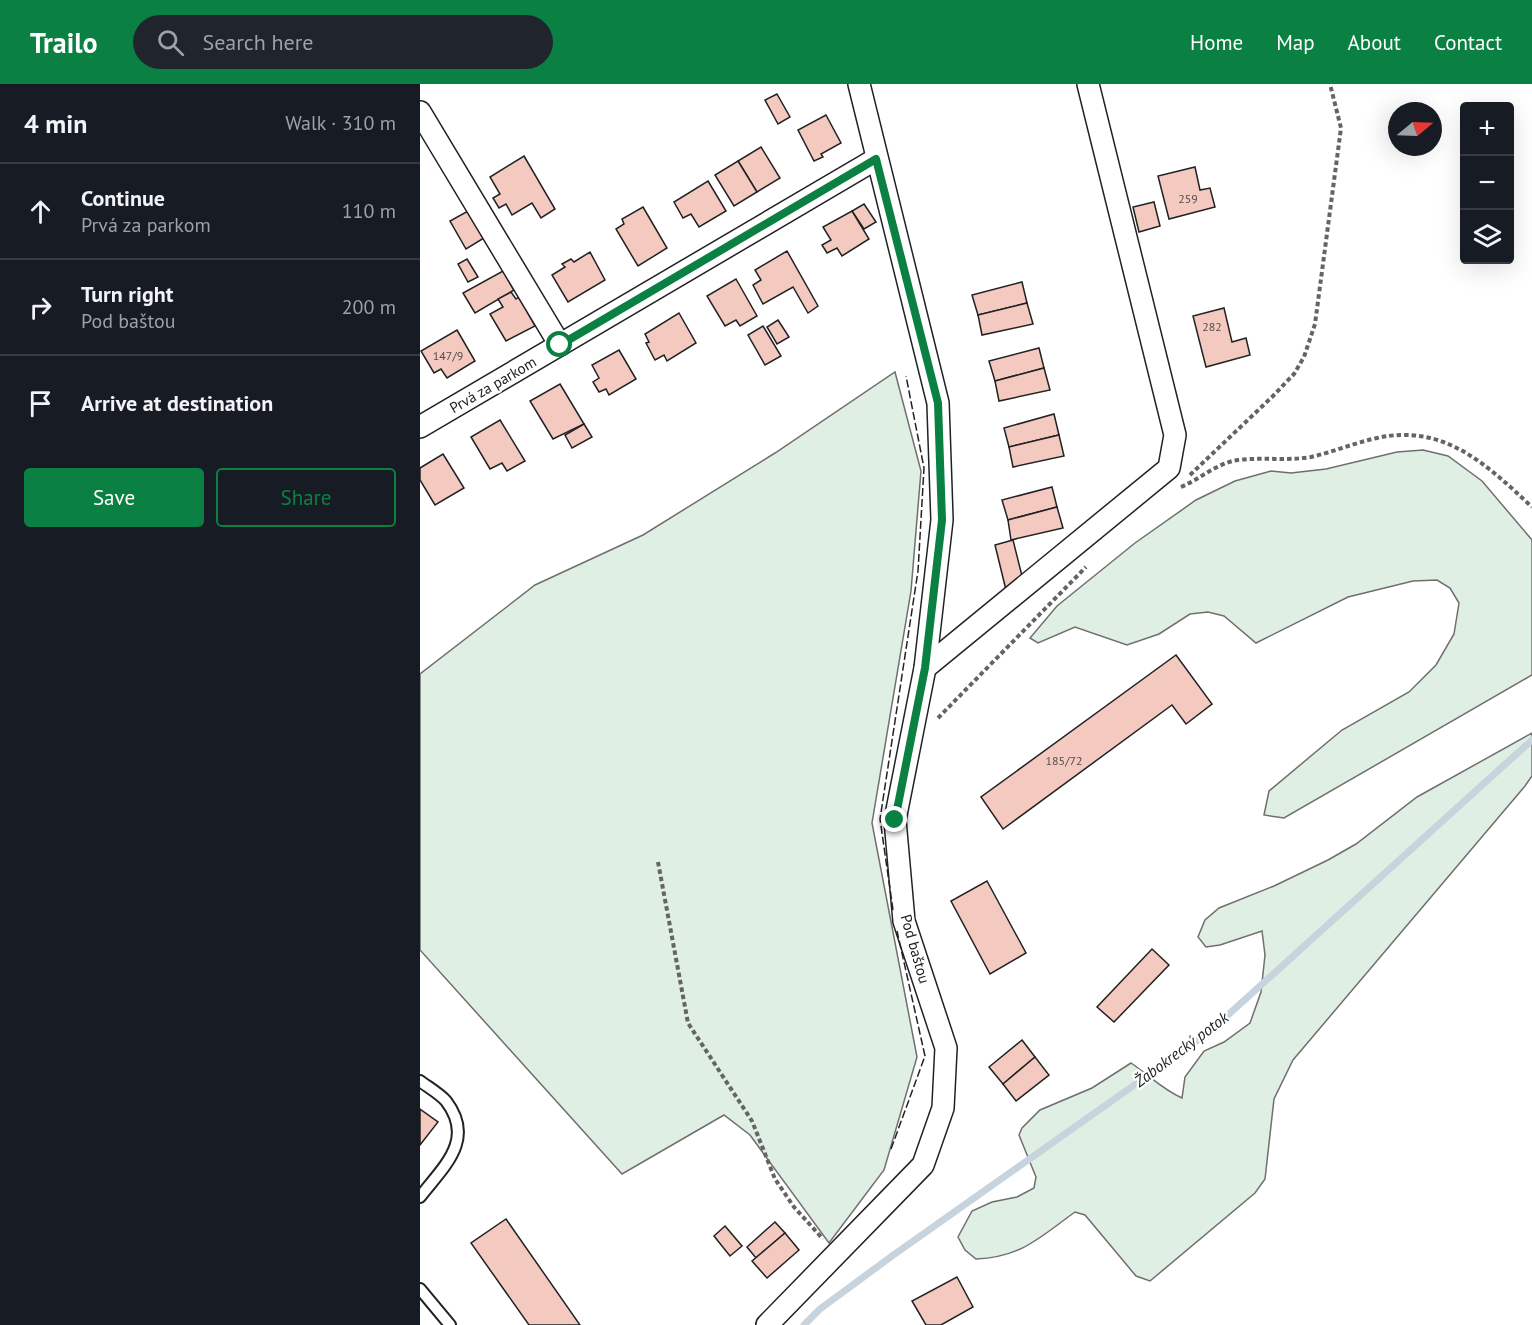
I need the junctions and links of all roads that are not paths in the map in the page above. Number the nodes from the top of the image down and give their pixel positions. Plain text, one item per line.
1 (859, 84) edge
2 (1088, 84) edge
3 (420, 112) edge
4 (876, 159) junction
5 (560, 345) junction
6 (420, 428) edge
7 (925, 668) junction
8 (420, 1081) edge
9 (420, 1197) edge
10 (420, 1289) edge
11 (450, 1325) edge
12 (767, 1325) edge

1 - 4 street, Pod baštou
2 - 7 street
3 - 5 street
4 - 5 street, Prvá za parkom
4 - 7 street, Pod baštou
5 - 6 street, Prvá za parkom
7 - 12 street, Pod baštou
8 - 9 lane
10 - 11 lane

